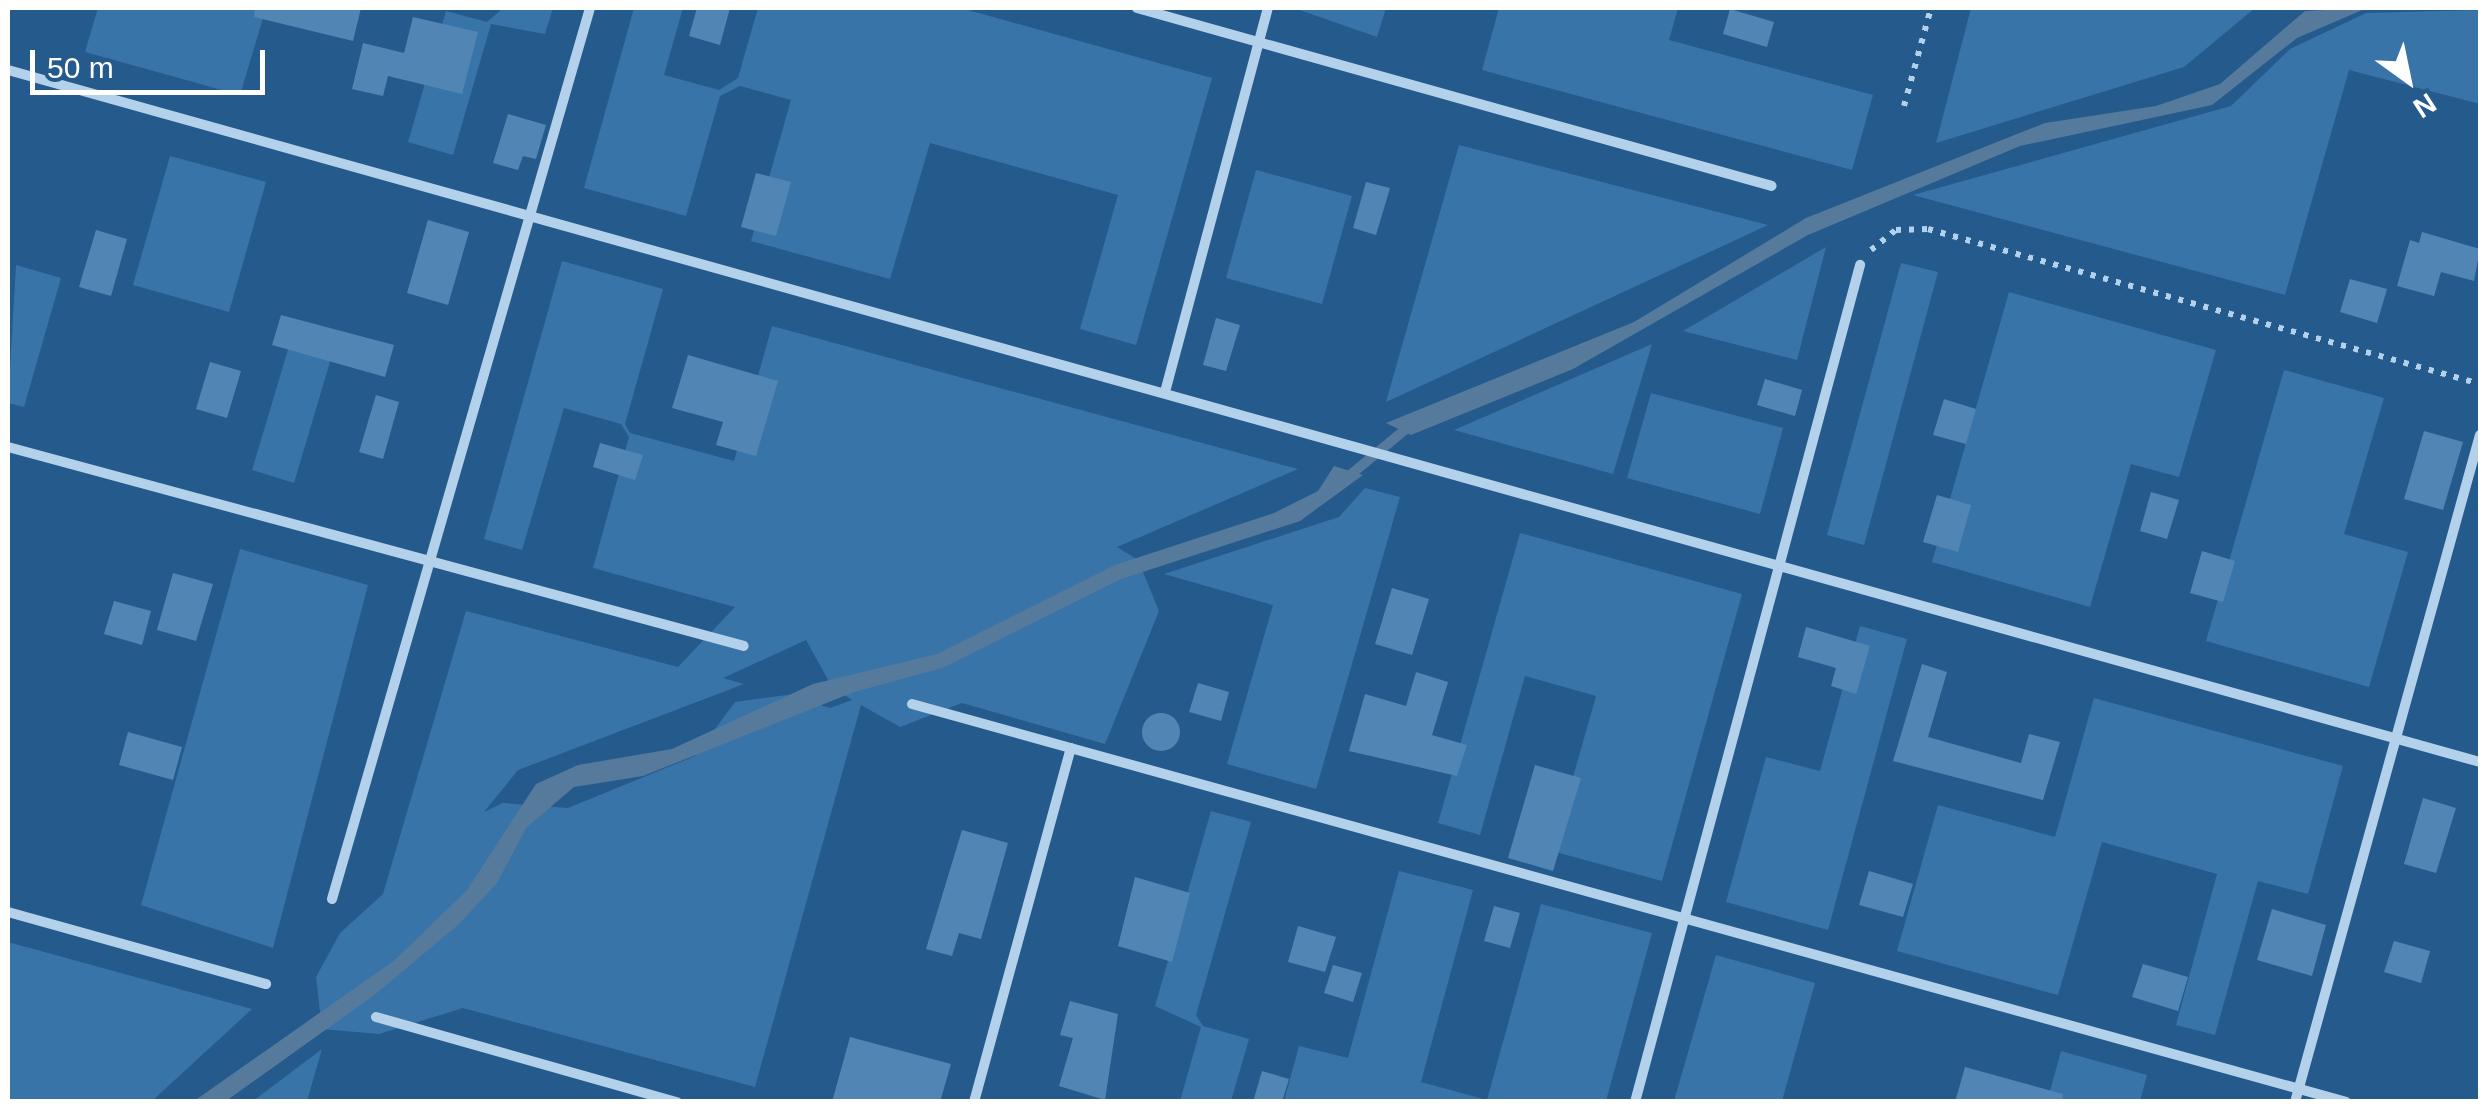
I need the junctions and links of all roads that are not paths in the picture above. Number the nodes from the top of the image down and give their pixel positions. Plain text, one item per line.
1 (590, 8) edge
2 (1137, 8) edge
3 (1268, 8) edge
4 (1258, 42) junction
5 (8, 70) edge
6 (1772, 186) dead end
7 (530, 215) junction
8 (1860, 266) road end
9 (1165, 392) junction
10 (2480, 435) edge
11 (8, 447) edge
12 (1780, 565) junction
13 (428, 566) junction
14 (744, 646) dead end
15 (912, 704) dead end
16 (2396, 738) junction
17 (1071, 748) junction
18 (2480, 762) edge
19 (332, 900) dead end
20 (8, 912) edge
21 (1684, 918) junction
22 (266, 984) dead end
23 (376, 1017) dead end
24 (2299, 1088) junction
25 (677, 1102) edge
26 (974, 1102) edge
27 (1635, 1102) edge
28 (2296, 1102) edge
29 (2346, 1102) edge

1 - 7 street
2 - 4 street
3 - 4 street
4 - 6 street
4 - 9 street
5 - 7 street
7 - 9 street
7 - 13 street
8 - 12 street
9 - 12 street
10 - 16 street
11 - 13 street
12 - 16 street
12 - 21 street
13 - 14 street
13 - 19 street
15 - 17 street
16 - 18 street
16 - 24 street
17 - 21 street
17 - 26 street
20 - 22 street
21 - 24 street
21 - 27 street
23 - 25 street
24 - 28 street
24 - 29 street

